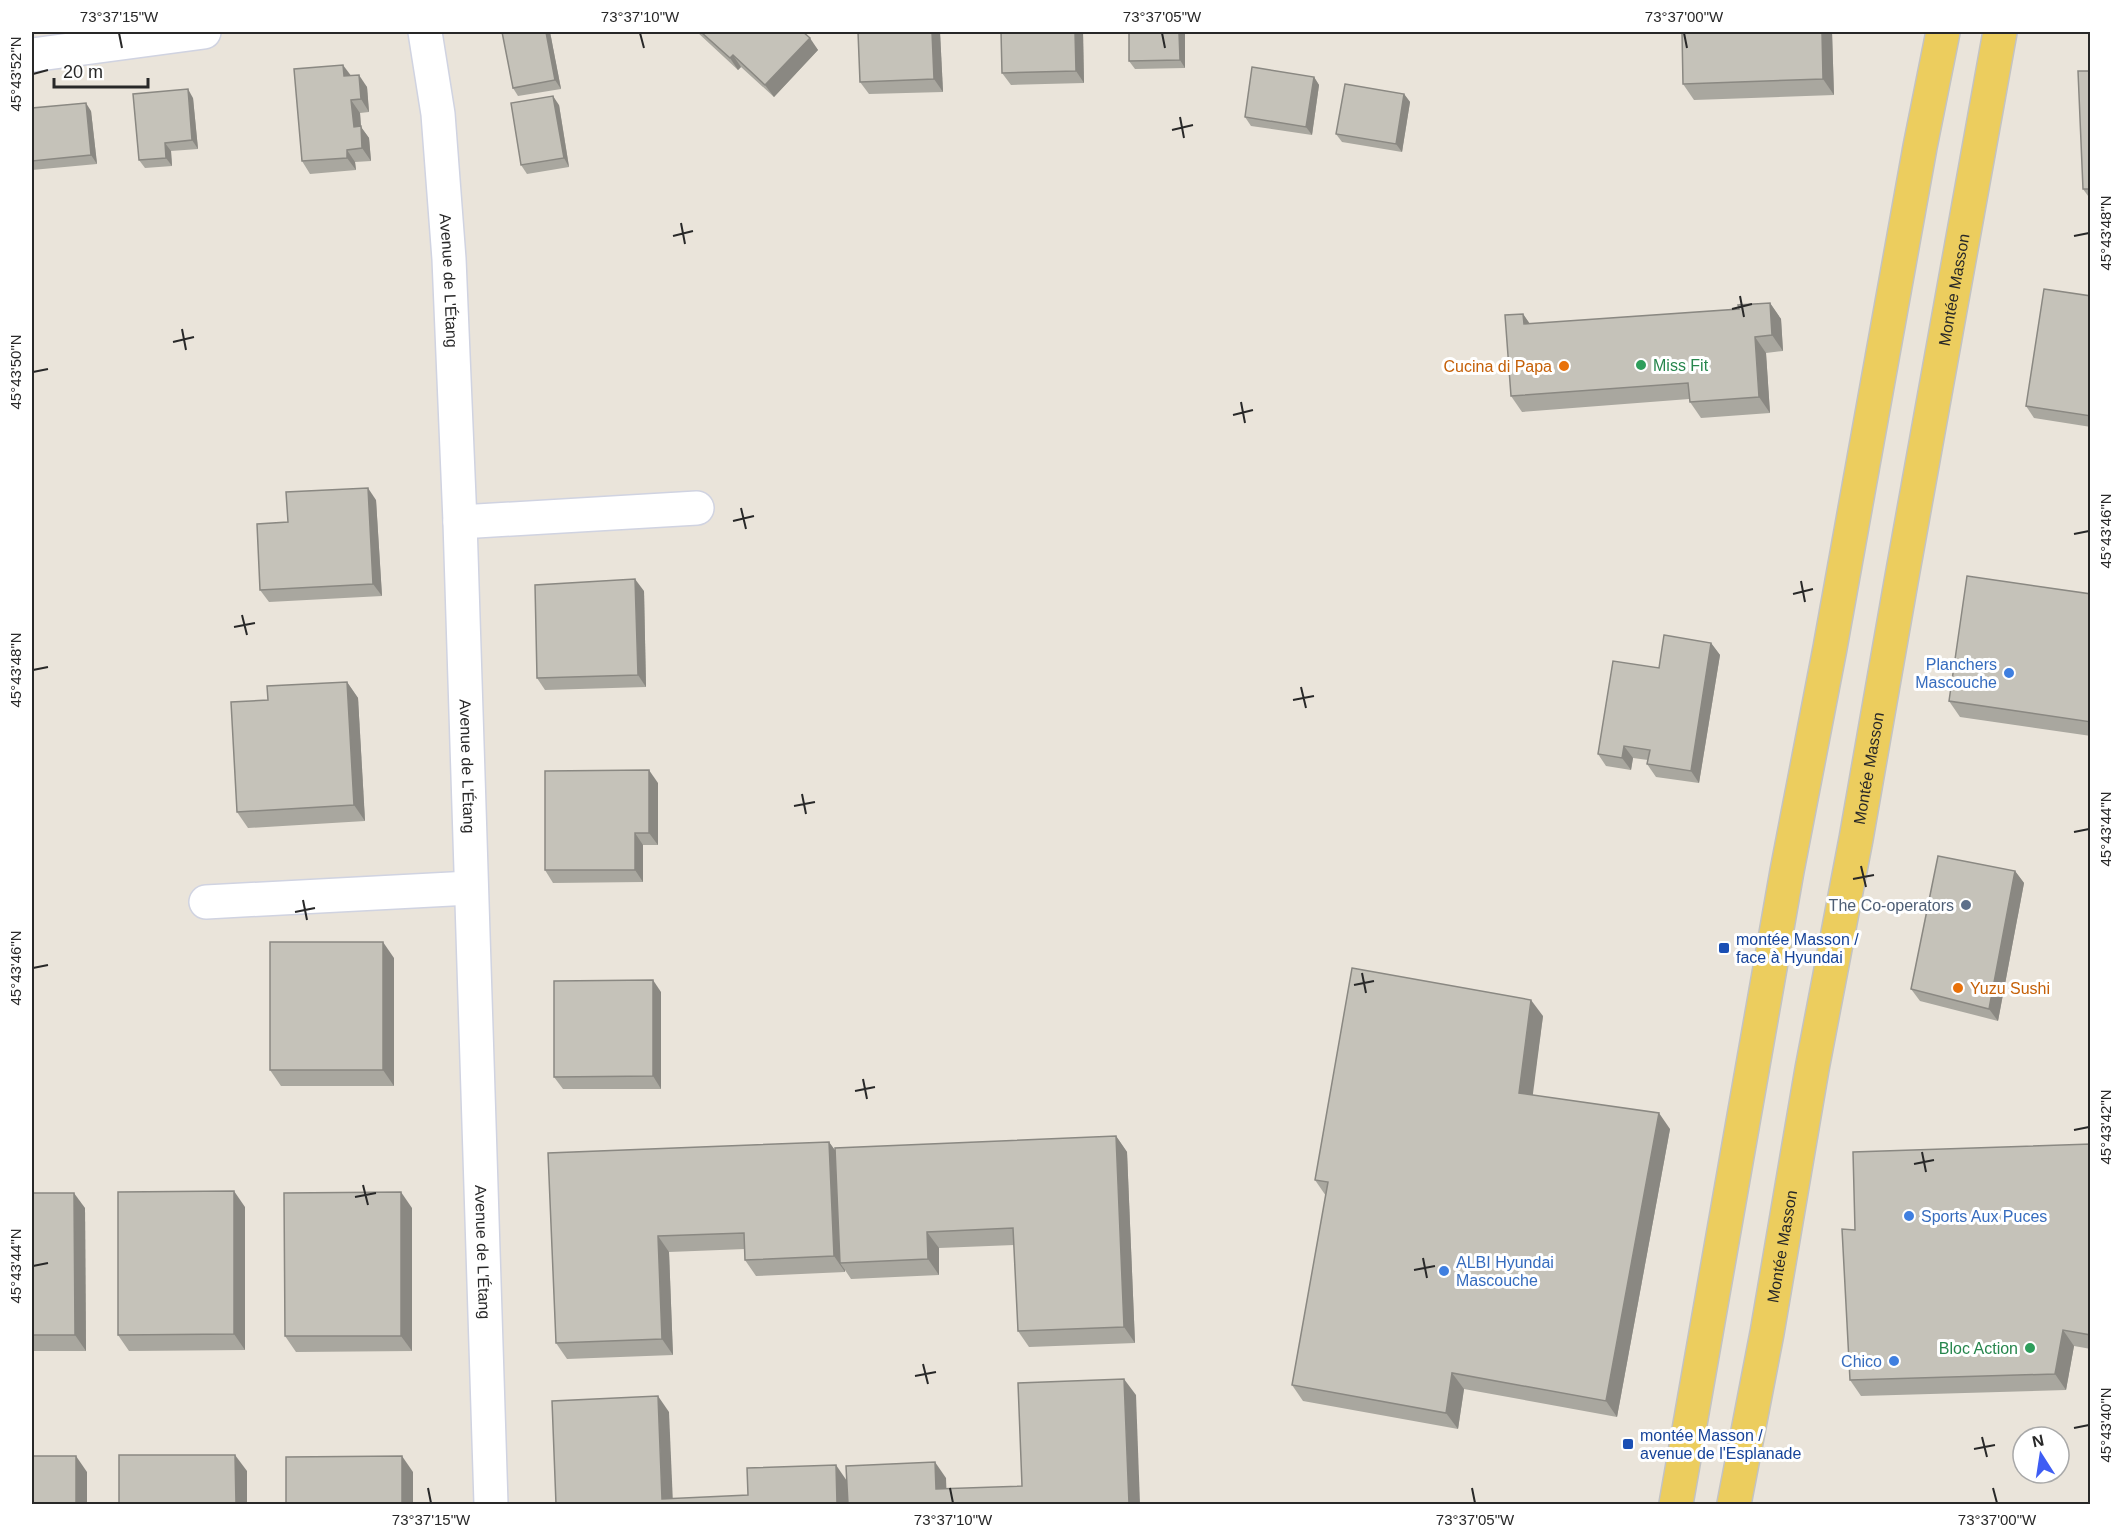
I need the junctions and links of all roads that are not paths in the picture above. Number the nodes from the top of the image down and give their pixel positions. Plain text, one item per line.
1 (204, 32) edge
2 (425, 32) edge
3 (1943, 32) edge
4 (2000, 32) edge
5 (32, 55) edge
6 (696, 508) dead end
7 (460, 522) junction
8 (470, 888) junction
9 (206, 902) dead end
10 (491, 1504) edge
11 (1676, 1504) edge
12 (1734, 1504) edge

1 - 5 street
2 - 7 street, Avenue de L'Étang
3 - 11 main road
4 - 12 main road, Montée Masson
6 - 7 street
7 - 8 street, Avenue de L'Étang
8 - 9 street
8 - 10 street, Avenue de L'Étang

